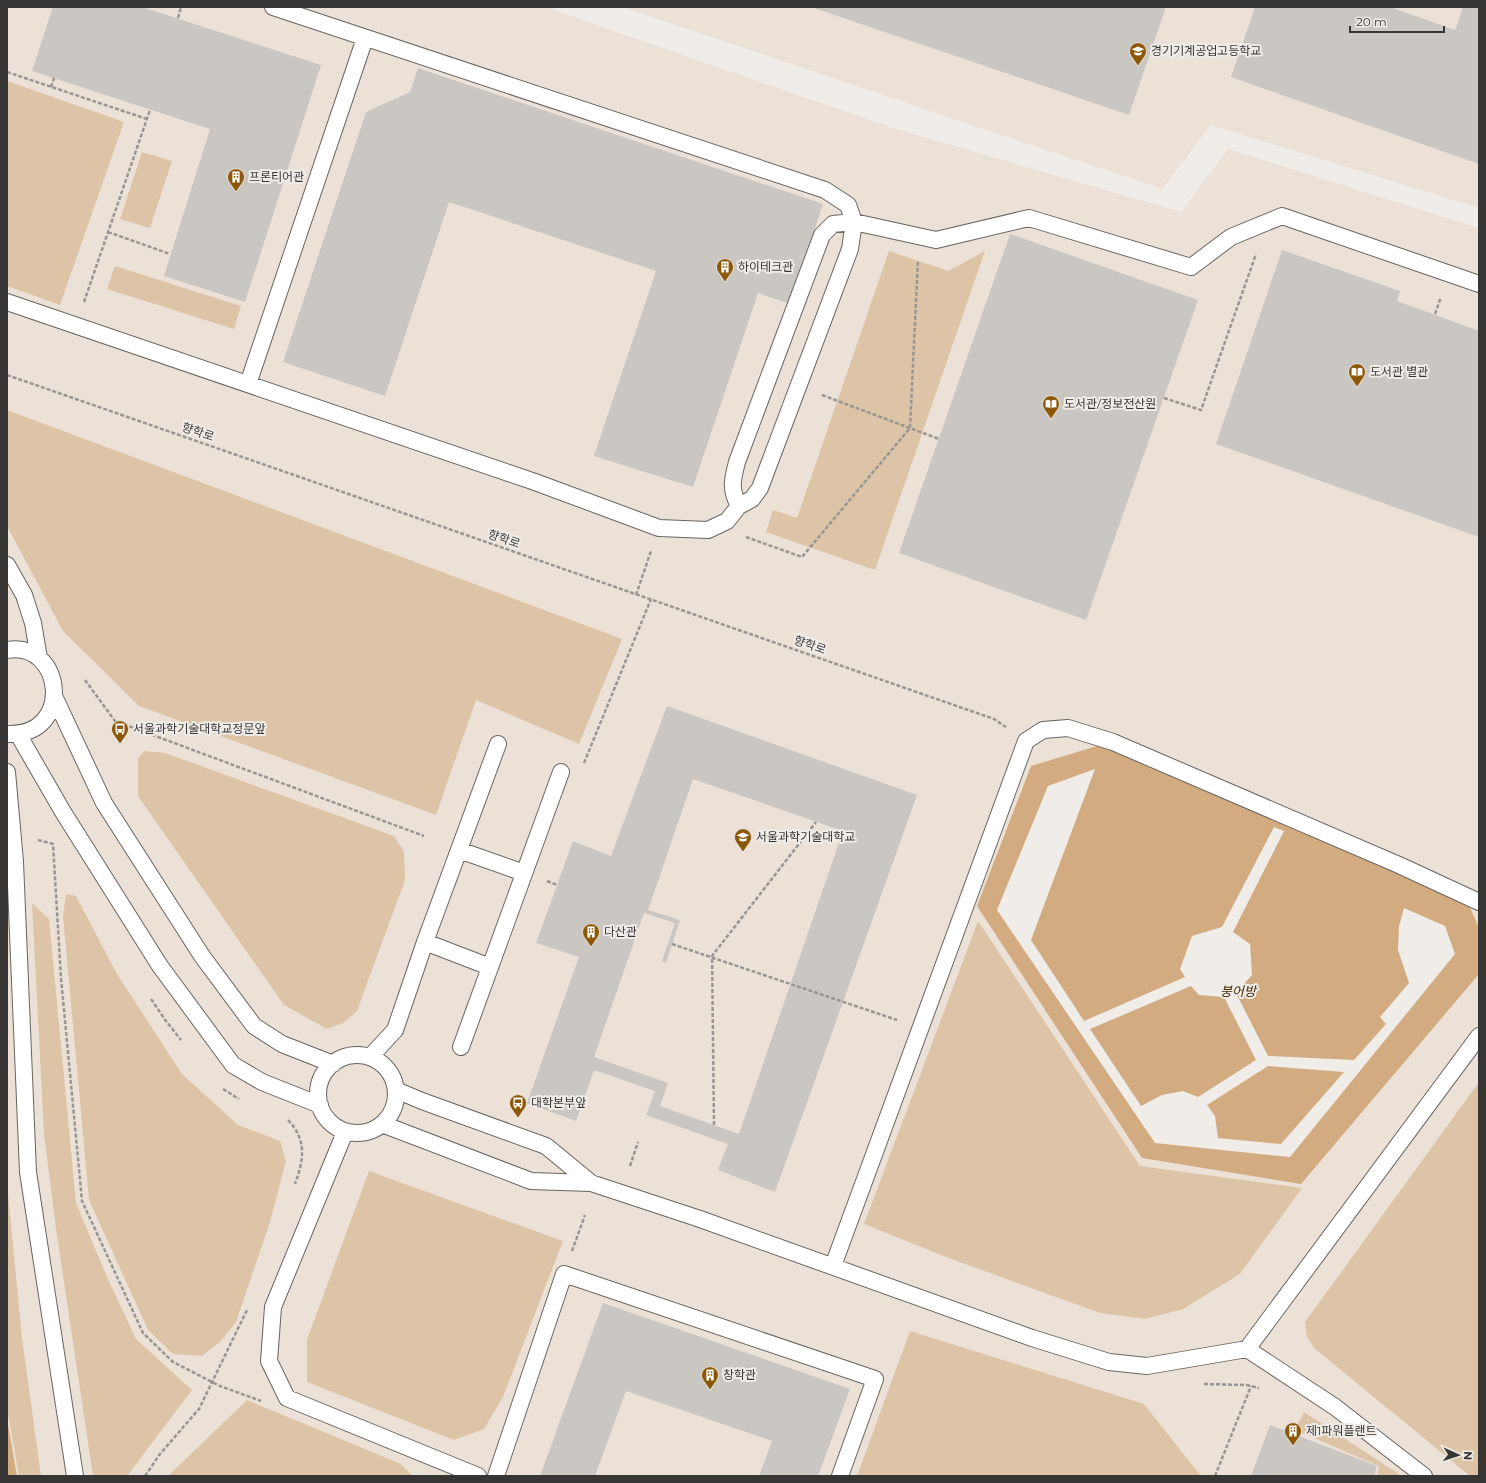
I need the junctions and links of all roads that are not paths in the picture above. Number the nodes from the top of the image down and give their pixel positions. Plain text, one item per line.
1 (273, 7) edge
2 (365, 38) junction
3 (854, 222) junction
4 (1479, 284) edge
5 (7, 302) edge
6 (248, 384) junction
7 (739, 506) junction
8 (7, 565) edge
9 (7, 650) edge
10 (39, 658) junction
11 (54, 696) junction
12 (12, 734) edge
13 (498, 744) dead end
14 (7, 772) edge
15 (561, 772) dead end
16 (459, 850) junction
17 (524, 873) junction
18 (1479, 902) edge
19 (425, 942) junction
20 (490, 967) junction
21 (1479, 1036) edge
22 (461, 1047) dead end
23 (370, 1057) junction
24 (333, 1064) junction
25 (396, 1090) junction
26 (320, 1105) junction
27 (382, 1124) junction
28 (345, 1132) junction
29 (591, 1183) junction
30 (833, 1266) junction
31 (1247, 1349) junction
32 (75, 1476) edge
33 (478, 1476) edge
34 (496, 1476) edge
35 (840, 1476) edge
36 (1424, 1476) edge

1 - 2 lane
2 - 3 lane
2 - 6 lane
3 - 4 lane
3 - 7 lane
3 - 7 lane
5 - 6 lane
6 - 7 lane
8 - 10 lane
9 - 10 lane
10 - 11 lane
11 - 12 lane
11 - 24 lane
12 - 26 lane
13 - 16 lane
14 - 32 lane
15 - 17 lane
16 - 17 lane
16 - 19 lane
17 - 20 lane
18 - 30 lane
19 - 20 lane
19 - 23 lane
20 - 22 lane
21 - 31 lane
23 - 24 lane
23 - 25 lane
24 - 26 lane
25 - 27 lane
25 - 29 lane
26 - 28 lane
27 - 28 lane
27 - 29 lane
28 - 33 lane
29 - 30 lane
30 - 31 lane
31 - 36 lane
34 - 35 lane

